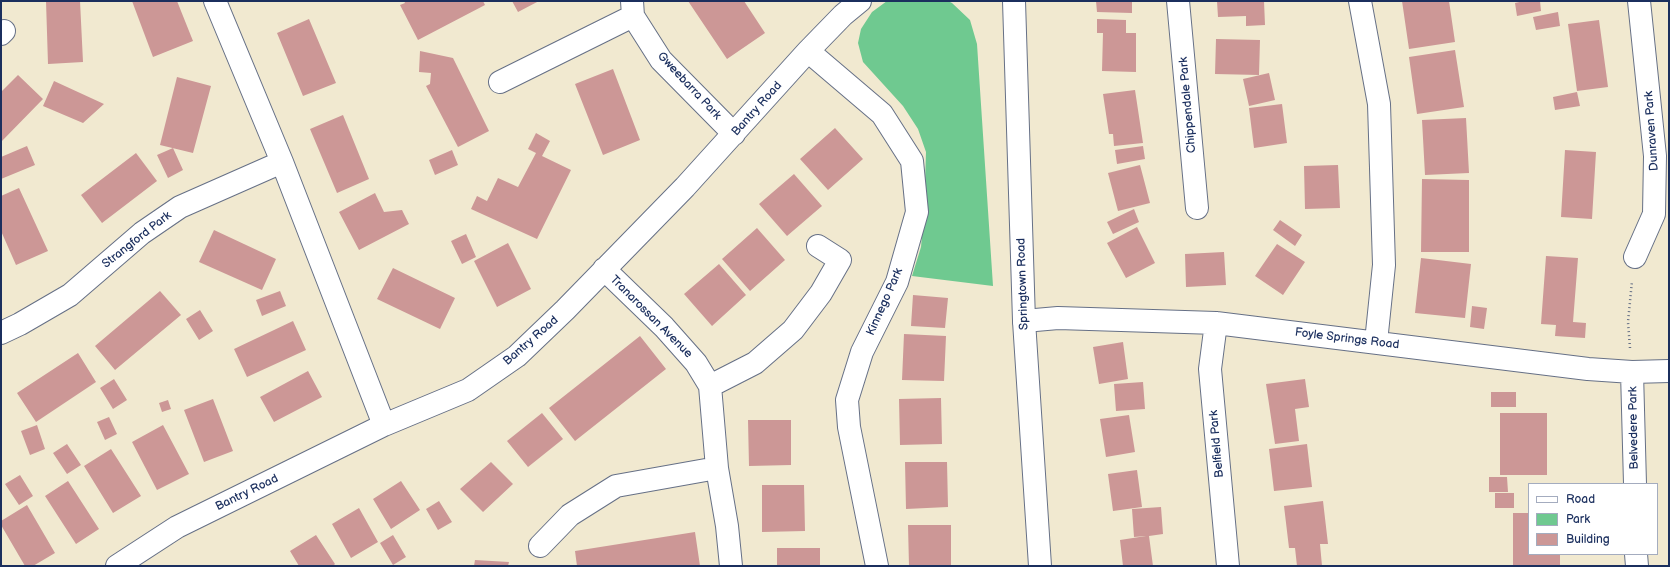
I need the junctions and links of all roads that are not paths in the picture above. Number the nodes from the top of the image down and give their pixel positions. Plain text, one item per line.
1 (215, 1) edge
2 (860, 1) edge
3 (1014, 1) edge
4 (1178, 1) edge
5 (1360, 1) edge
6 (1639, 1) edge
7 (633, 9) edge
8 (808, 51) junction
9 (500, 82) dead end
10 (734, 134) junction
11 (282, 162) junction
12 (1197, 208) dead end
13 (818, 246) dead end
14 (1635, 257) road end
15 (604, 269) junction
16 (1024, 321) junction
17 (1216, 323) junction
18 (1, 333) edge
19 (1376, 342) junction
20 (1632, 372) junction
21 (1669, 372) edge
22 (710, 386) junction
23 (384, 425) junction
24 (717, 468) junction
25 (1635, 483) edge
26 (540, 546) dead end
27 (1636, 555) edge
28 (117, 566) edge
29 (731, 566) edge
30 (877, 566) edge
31 (1040, 566) edge
32 (1228, 566) edge
33 (1636, 566) edge

1 - 11 street
2 - 8 street, Bantry Road
3 - 16 street, Springtown Road
4 - 12 street, Chippendale Park
5 - 19 street
6 - 14 street, Dunraven Park
7 - 9 street, Gweebarra Park
7 - 10 street, Gweebarra Park
8 - 10 street, Bantry Road
8 - 30 street, Kinnego Park
10 - 15 street, Bantry Road
11 - 18 street, Strangford Park
11 - 23 street
13 - 22 street
15 - 22 street, Tranarossan Avenue
15 - 23 street, Bantry Road
16 - 17 street, Foyle Springs Road
16 - 31 street, Springtown Road
17 - 19 street, Foyle Springs Road
17 - 32 street, Belfield Park
19 - 20 street, Foyle Springs Road
20 - 21 street, Foyle Springs Road
20 - 25 street, Belvedere Park
22 - 24 street, Tranarossan Avenue
23 - 28 street, Bantry Road
24 - 26 street
24 - 29 street, Tranarossan Avenue
27 - 33 street

